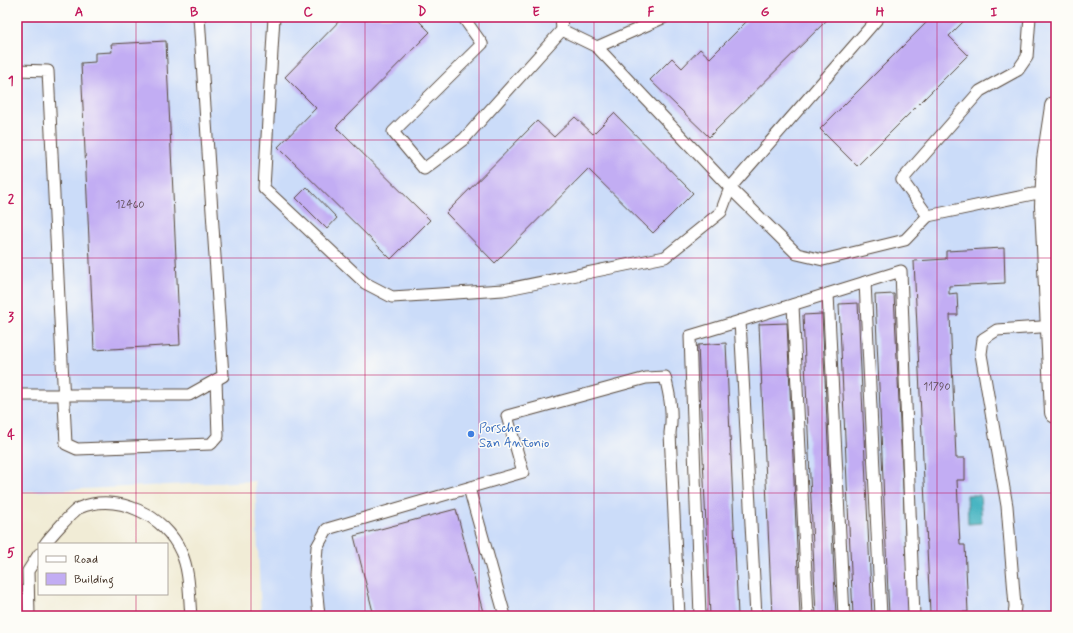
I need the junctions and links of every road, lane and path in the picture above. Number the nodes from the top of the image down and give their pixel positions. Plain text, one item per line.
1 (199, 17) edge
2 (274, 17) edge
3 (463, 17) edge
4 (561, 17) edge
5 (665, 17) edge
6 (879, 17) edge
7 (1030, 17) edge
8 (562, 30) junction
9 (597, 47) junction
10 (17, 70) edge
11 (1056, 107) edge
12 (730, 188) junction
13 (1050, 201) edge
14 (928, 216) junction
15 (865, 282) junction
16 (828, 294) junction
17 (793, 305) junction
18 (740, 321) junction
19 (1054, 326) edge
20 (216, 380) junction
21 (17, 395) edge
22 (63, 396) junction
23 (1056, 412) edge
24 (469, 488) junction
25 (46, 543) edge
26 (38, 556) edge
27 (29, 616) edge
28 (191, 616) edge
29 (319, 616) edge
30 (505, 616) edge
31 (679, 616) edge
32 (700, 616) edge
33 (756, 616) edge
34 (808, 616) edge
35 (844, 616) edge
36 (881, 616) edge
37 (914, 616) edge
38 (1014, 616) edge

1 - 20 lane
2 - 12 lane
3 - 8 lane
4 - 8 lane
5 - 9 lane
6 - 12 lane
7 - 14 lane
8 - 9 lane
9 - 12 lane
10 - 22 lane
11 - 13 street
12 - 14 lane
13 - 14 lane
13 - 19 street
15 - 16 lane
15 - 36 lane
15 - 37 lane
16 - 17 lane
16 - 35 lane
17 - 18 lane
17 - 34 lane
18 - 32 lane
18 - 33 lane
19 - 23 street
19 - 38 lane
20 - 22 lane
20 - 22 lane
21 - 22 lane
24 - 29 lane
24 - 30 lane
24 - 31 lane
25 - 28 lane
26 - 27 lane

